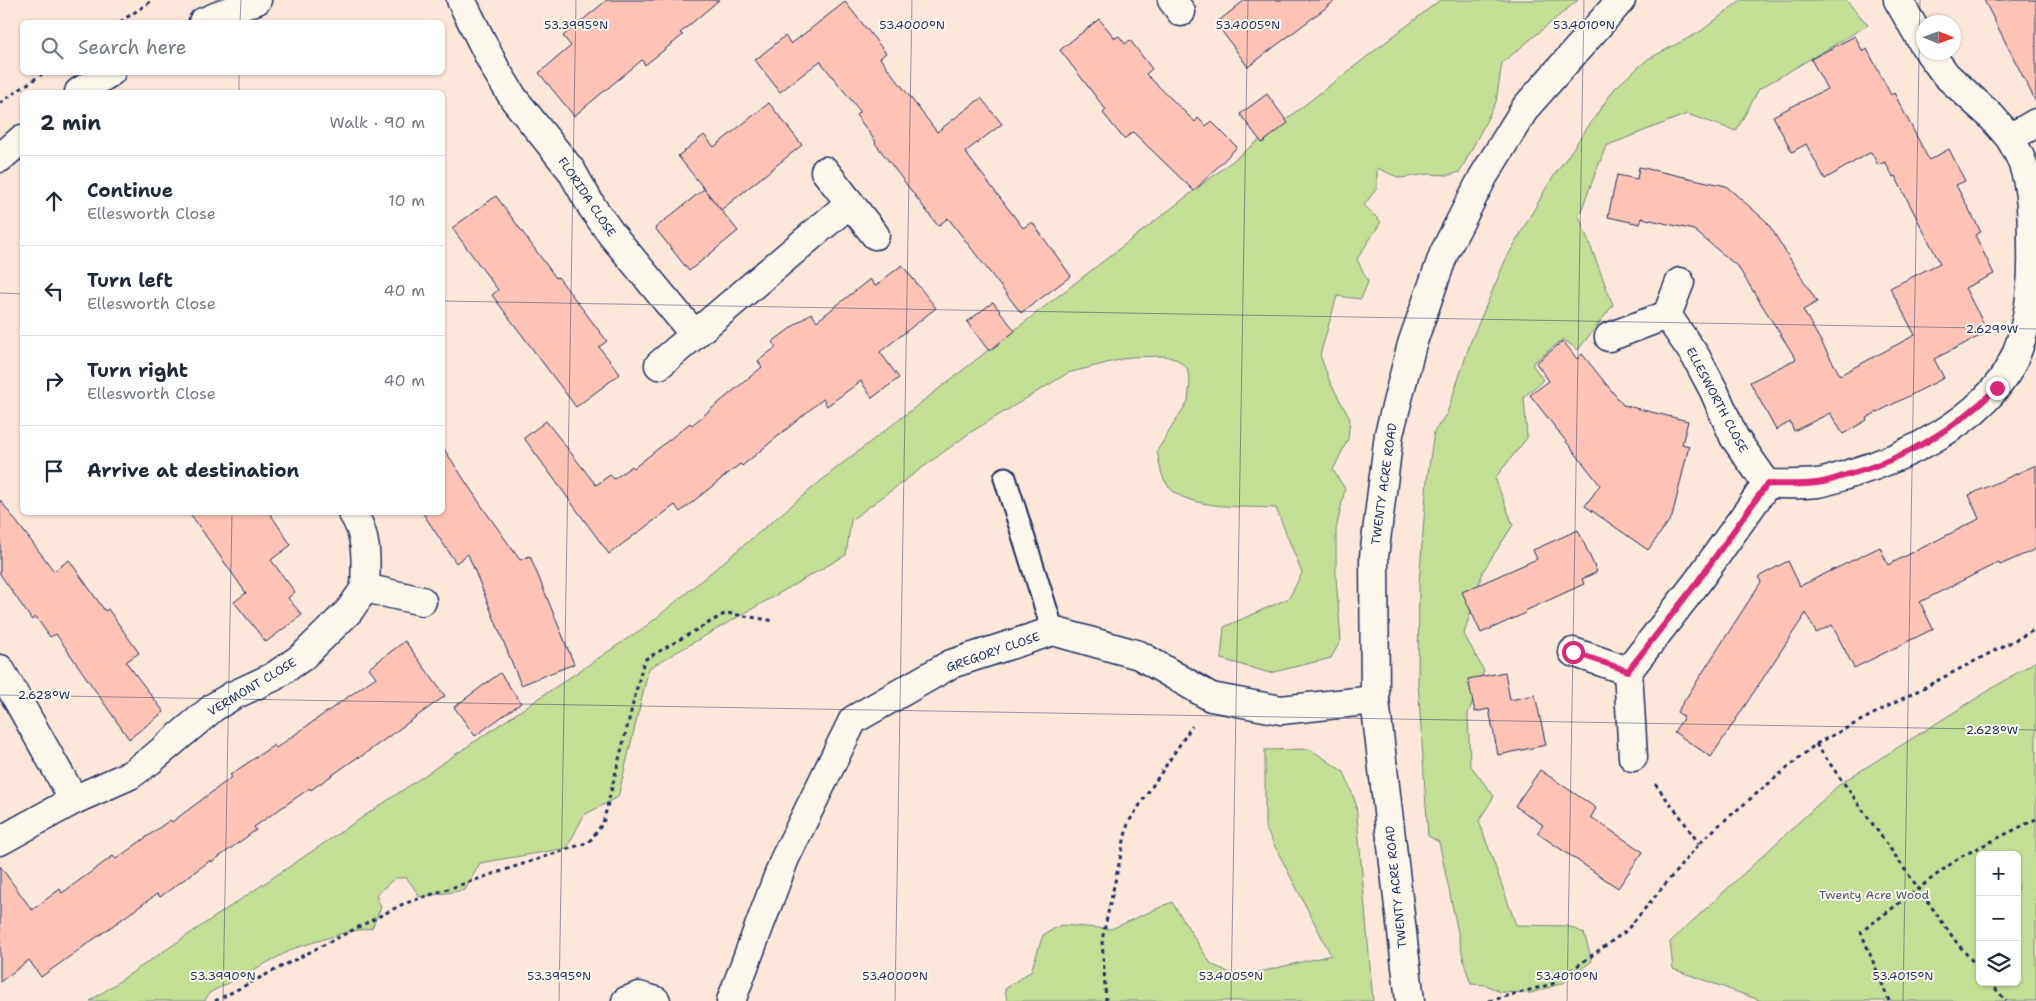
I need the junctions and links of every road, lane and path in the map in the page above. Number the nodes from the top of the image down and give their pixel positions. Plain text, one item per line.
1 (153, 0) edge
2 (257, 0) edge
3 (461, 0) edge
4 (1621, 0) edge
5 (1898, 0) edge
6 (214, 12) edge
7 (123, 20) edge
8 (1916, 30) edge
9 (1935, 60) edge
10 (41, 75) edge
11 (106, 75) edge
12 (82, 90) edge
13 (0, 103) edge
14 (2036, 123) edge
15 (2010, 138) junction
16 (825, 171) dead end
17 (850, 203) junction
18 (875, 235) dead end
19 (1680, 282) dead end
20 (1667, 315) junction
21 (694, 334) junction
22 (1609, 337) dead end
23 (2028, 341) edge
24 (659, 365) dead end
25 (1005, 478) dead end
26 (1767, 484) junction
27 (354, 515) edge
28 (365, 588) junction
29 (422, 601) dead end
30 (774, 621) dead end
31 (2036, 628) edge
32 (1053, 631) junction
33 (1573, 652) dead end
34 (0, 669) edge
35 (1628, 671) junction
36 (1210, 698) junction
37 (1375, 700) junction
38 (1816, 744) junction
39 (1633, 757) joint
40 (74, 800) junction
41 (2036, 819) edge
42 (0, 842) edge
43 (1699, 844) junction
44 (1919, 888) junction
45 (1976, 965) edge
46 (1993, 986) edge
47 (215, 1001) edge
48 (626, 1001) edge
49 (656, 1001) edge
50 (731, 1001) edge
51 (1106, 1001) edge
52 (1410, 1001) edge
53 (1489, 1001) edge
54 (1889, 1001) edge
55 (2006, 1001) edge

1 - 7 path
2 - 6 street
3 - 21 street, FLORIDA CLOSE
4 - 37 street, TWENTY ACRE ROAD
5 - 8 street
9 - 15 street
10 - 13 path
11 - 12 street
14 - 15 street
15 - 23 street
16 - 17 street
17 - 18 street
17 - 21 street
19 - 20 street
20 - 22 street
20 - 26 street, ELLESWORTH CLOSE
21 - 24 street
23 - 26 street
25 - 32 lane
26 - 35 street
27 - 28 street
28 - 29 street
28 - 40 street, VERMONT CLOSE
30 - 47 path
31 - 38 path
32 - 36 street, GREGORY CLOSE
32 - 50 street, GREGORY CLOSE
33 - 35 street
34 - 40 street
35 - 39 street
36 - 37 street, GREGORY CLOSE
36 - 51 path
37 - 52 street, TWENTY ACRE ROAD
38 - 43 path
38 - 44 path
39 - 43 path
40 - 42 street, VERMONT CLOSE
41 - 44 path
43 - 53 path
44 - 45 path
44 - 54 path
46 - 55 path
48 - 49 street

